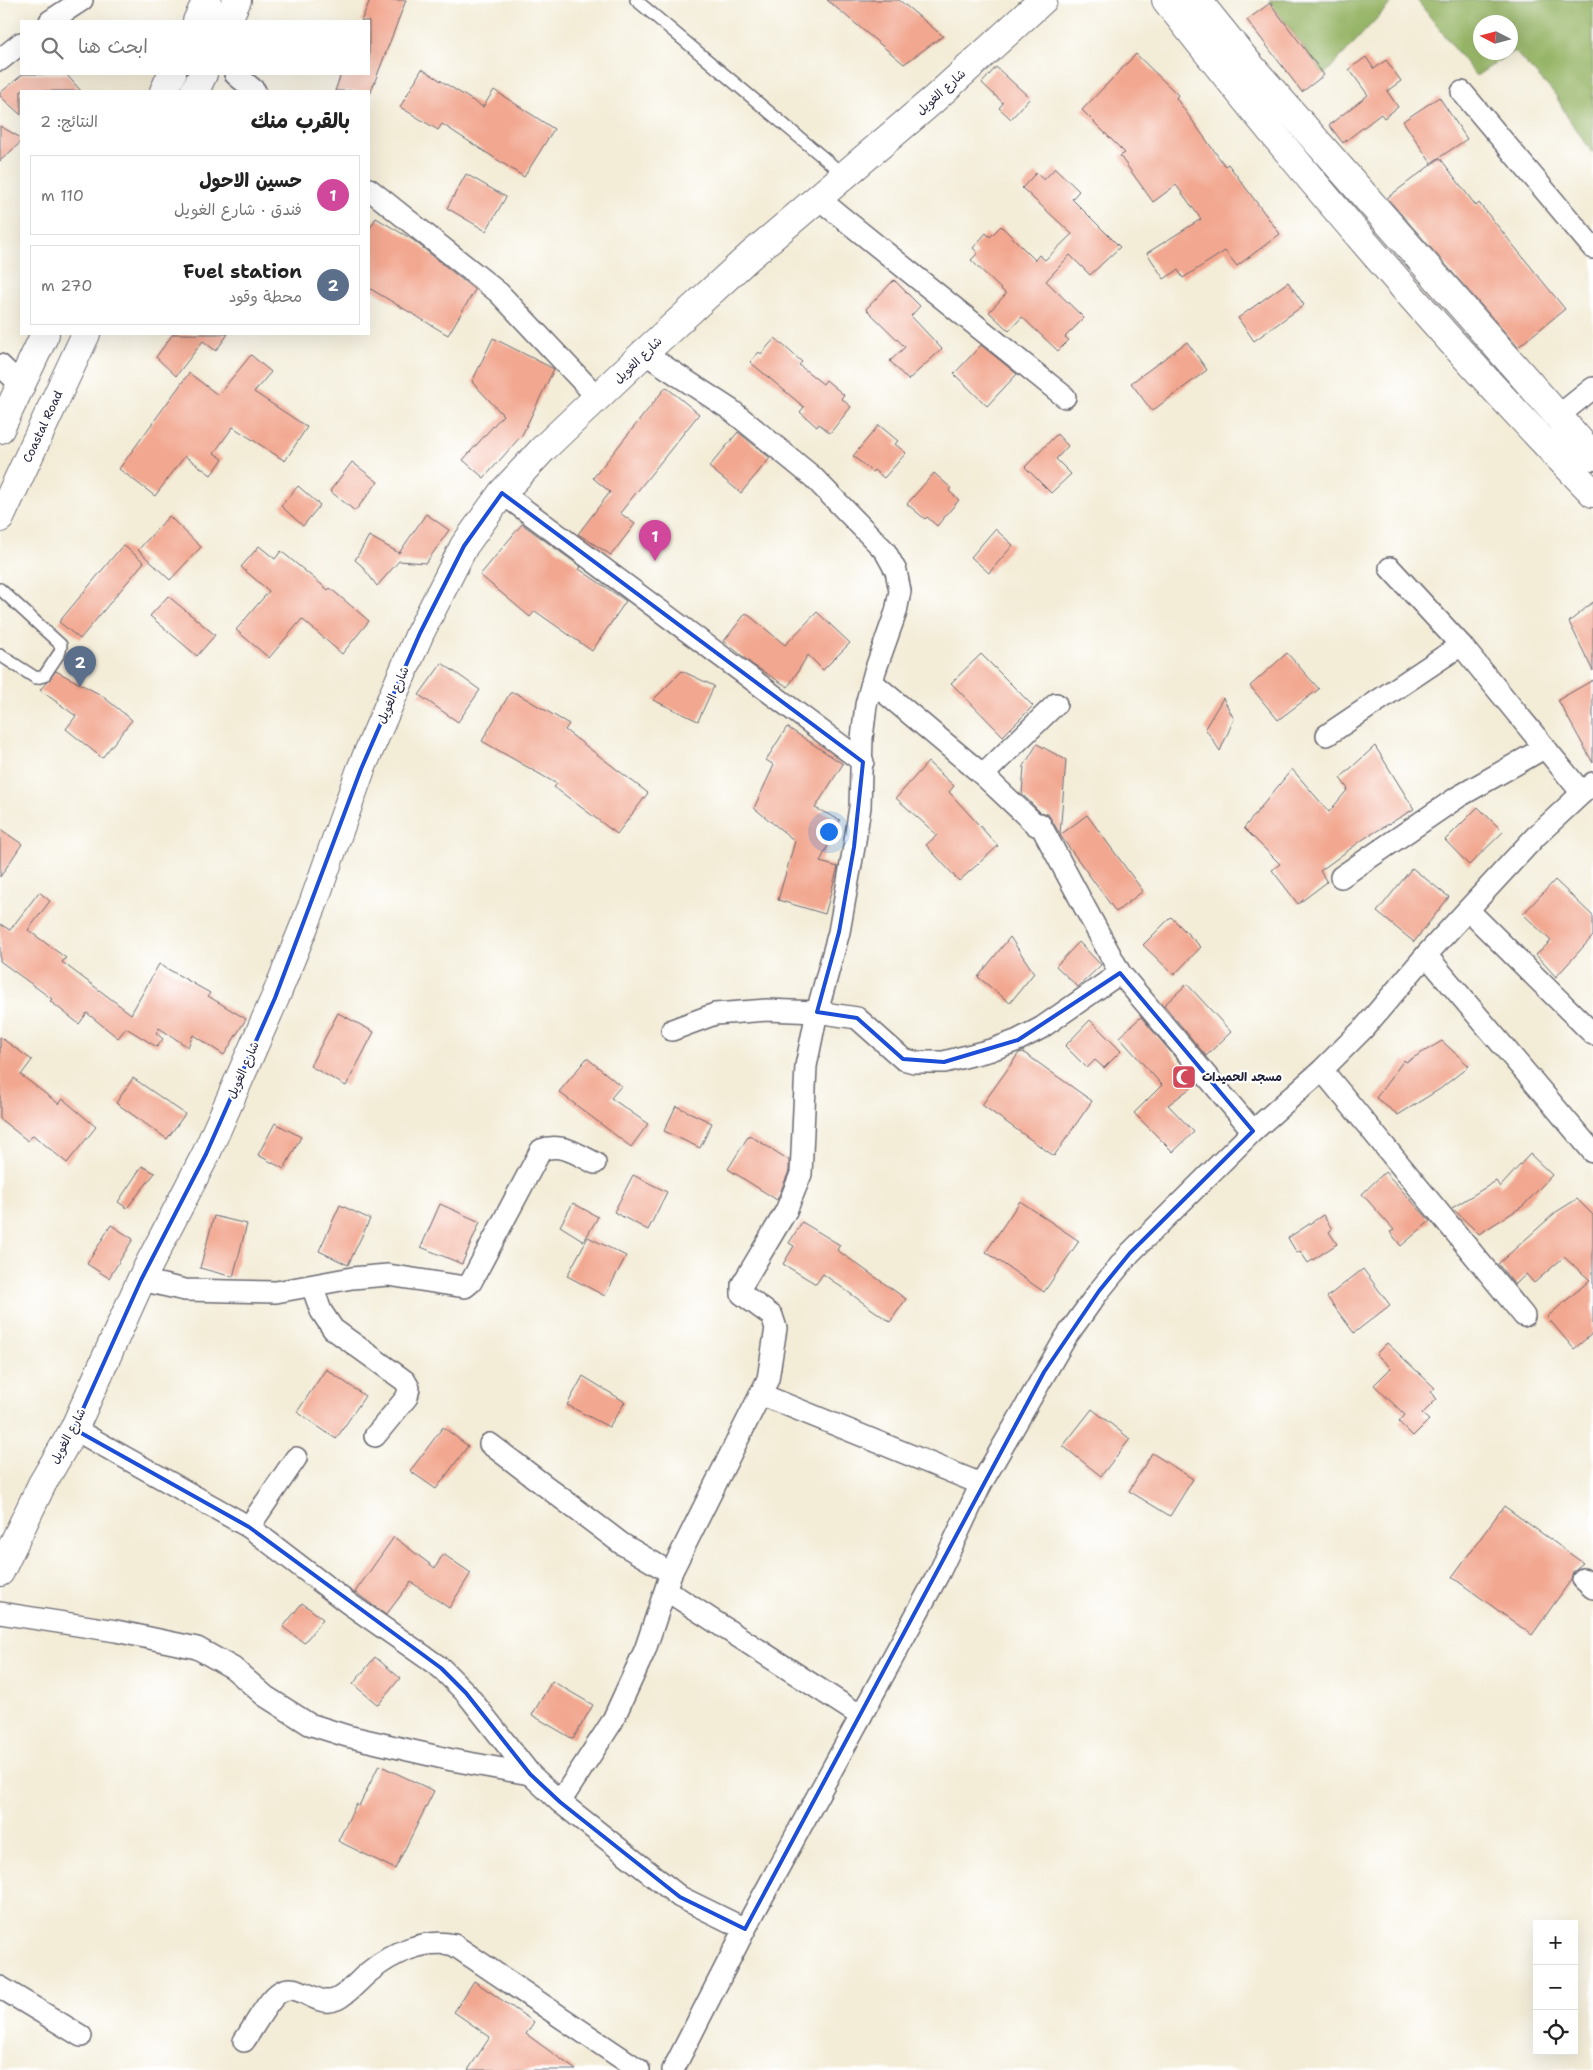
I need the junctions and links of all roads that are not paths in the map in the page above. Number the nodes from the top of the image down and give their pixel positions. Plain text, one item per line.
1 (82, 0) edge
2 (207, 0) edge
3 (237, 0) edge
4 (636, 0) edge
5 (1043, 0) edge
6 (1166, 0) edge
7 (1197, 0) edge
8 (52, 20) edge
9 (197, 20) edge
10 (227, 20) edge
11 (20, 44) edge
12 (0, 60) edge
13 (172, 75) edge
14 (203, 75) edge
15 (236, 75) edge
16 (164, 90) edge
17 (195, 90) edge
18 (254, 90) edge
19 (1462, 92) dead end
20 (845, 176) junction
21 (370, 190) edge
22 (819, 199) junction
23 (1593, 248) edge
24 (44, 335) edge
25 (86, 335) edge
26 (644, 353) junction
27 (0, 365) edge
28 (20, 384) junction
29 (1593, 388) edge
30 (1065, 397) dead end
31 (598, 398) junction
32 (1558, 416) junction
33 (0, 429) edge
34 (1593, 456) edge
35 (502, 493) junction
36 (1593, 493) edge
37 (0, 518) edge
38 (1390, 568) dead end
39 (0, 589) edge
40 (1461, 645) junction
41 (0, 655) edge
42 (872, 682) junction
43 (1056, 704) dead end
44 (1328, 735) dead end
45 (1544, 748) junction
46 (863, 762) junction
47 (982, 775) junction
48 (1587, 788) edge
49 (1341, 877) dead end
50 (1468, 910) junction
51 (1426, 955) junction
52 (1120, 973) junction
53 (817, 1012) junction
54 (672, 1030) dead end
55 (1593, 1034) edge
56 (1322, 1070) junction
57 (1253, 1131) junction
58 (1593, 1152) edge
59 (595, 1163) dead end
60 (141, 1280) junction
61 (312, 1286) junction
62 (1524, 1316) dead end
63 (760, 1394) junction
64 (74, 1429) junction
65 (375, 1436) dead end
66 (490, 1444) dead end
67 (296, 1458) dead end
68 (981, 1484) junction
69 (249, 1528) junction
70 (0, 1572) edge
71 (668, 1582) junction
72 (0, 1612) edge
73 (861, 1716) junction
74 (530, 1774) junction
75 (560, 1802) junction
76 (745, 1929) junction
77 (0, 1987) edge
78 (81, 2036) dead end
79 (244, 2041) dead end
80 (639, 2070) edge
81 (673, 2070) edge

1 - 8 street
2 - 9 main road
3 - 10 main road
4 - 20 lane
5 - 20 main road, شارع الغويل
6 - 36 main road
7 - 32 main road
11 - 12 street
13 - 16 main road
14 - 17 main road
15 - 18 street
19 - 23 street
20 - 22 main road, شارع الغويل
21 - 31 street
22 - 26 main road, شارع الغويل
22 - 30 street
24 - 28 main road
25 - 37 main road, Coastal Road
26 - 31 main road, شارع الغويل
26 - 42 street
27 - 28 street
28 - 33 main road
29 - 32 street
31 - 35 main road, شارع الغويل
32 - 34 main road
35 - 46 street
35 - 60 main road, شارع الغويل
38 - 40 street
39 - 41 lane
40 - 44 street
40 - 45 street
42 - 46 street
42 - 47 street
43 - 47 street
45 - 48 street
45 - 49 street
46 - 53 street
47 - 52 street
48 - 50 street
50 - 51 street
50 - 55 street
51 - 56 street
51 - 58 street
52 - 53 street
52 - 57 street
53 - 54 street
53 - 63 street
56 - 57 street
56 - 62 street
57 - 68 street
59 - 61 street
60 - 61 street
60 - 64 main road, شارع الغويل
61 - 65 street
63 - 68 street
63 - 71 street
64 - 69 street
64 - 70 main road, شارع الغويل
66 - 71 street
67 - 69 street
68 - 73 street
69 - 74 street
71 - 73 street
71 - 75 street
72 - 74 street
73 - 76 street
74 - 75 street
75 - 76 street
76 - 81 street
77 - 78 street
79 - 80 street

